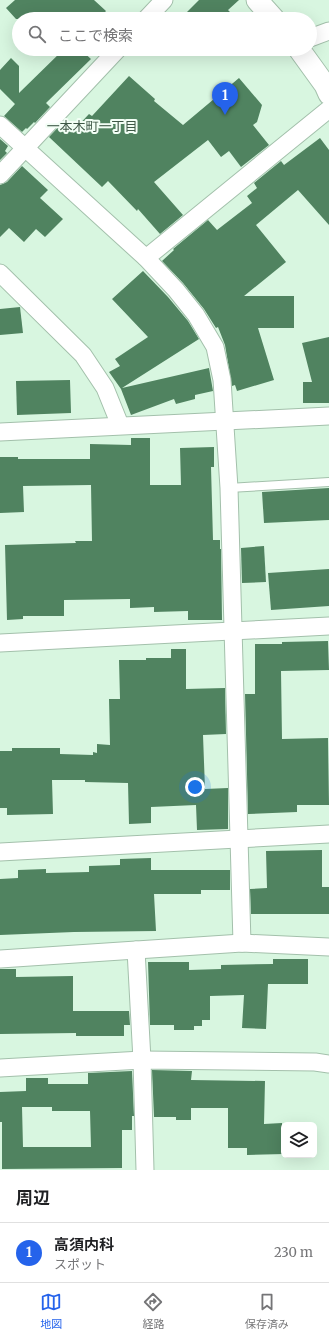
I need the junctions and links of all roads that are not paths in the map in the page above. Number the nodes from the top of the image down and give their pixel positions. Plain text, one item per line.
1 (164, 0) edge
2 (257, 0) edge
3 (153, 12) edge
4 (268, 12) edge
5 (329, 31) edge
6 (317, 35) edge
7 (112, 56) edge
8 (304, 56) edge
9 (329, 94) edge
10 (329, 108) edge
11 (0, 125) edge
12 (26, 149) junction
13 (0, 175) edge
14 (146, 258) junction
15 (0, 273) edge
16 (329, 416) edge
17 (225, 421) junction
18 (120, 425) junction
19 (0, 432) edge
20 (329, 482) edge
21 (229, 488) junction
22 (329, 626) edge
23 (233, 632) junction
24 (0, 643) edge
25 (329, 834) edge
26 (239, 838) junction
27 (0, 852) edge
28 (242, 943) junction
29 (329, 947) edge
30 (136, 950) junction
31 (0, 959) edge
32 (142, 1060) junction
33 (329, 1064) edge
34 (0, 1068) edge
35 (145, 1170) edge

1 - 3 street
2 - 4 street
5 - 6 street
7 - 12 street
8 - 9 street
10 - 14 street
11 - 12 street
12 - 13 street
12 - 14 street
14 - 17 street
15 - 18 street
16 - 17 street
17 - 18 street
17 - 21 street
18 - 19 street
20 - 21 lane
21 - 23 street
22 - 23 street
23 - 24 street
23 - 26 street
25 - 26 street
26 - 27 street
26 - 28 street
28 - 29 street
28 - 30 street
30 - 31 street
30 - 32 street
32 - 33 street
32 - 34 street
32 - 35 street

